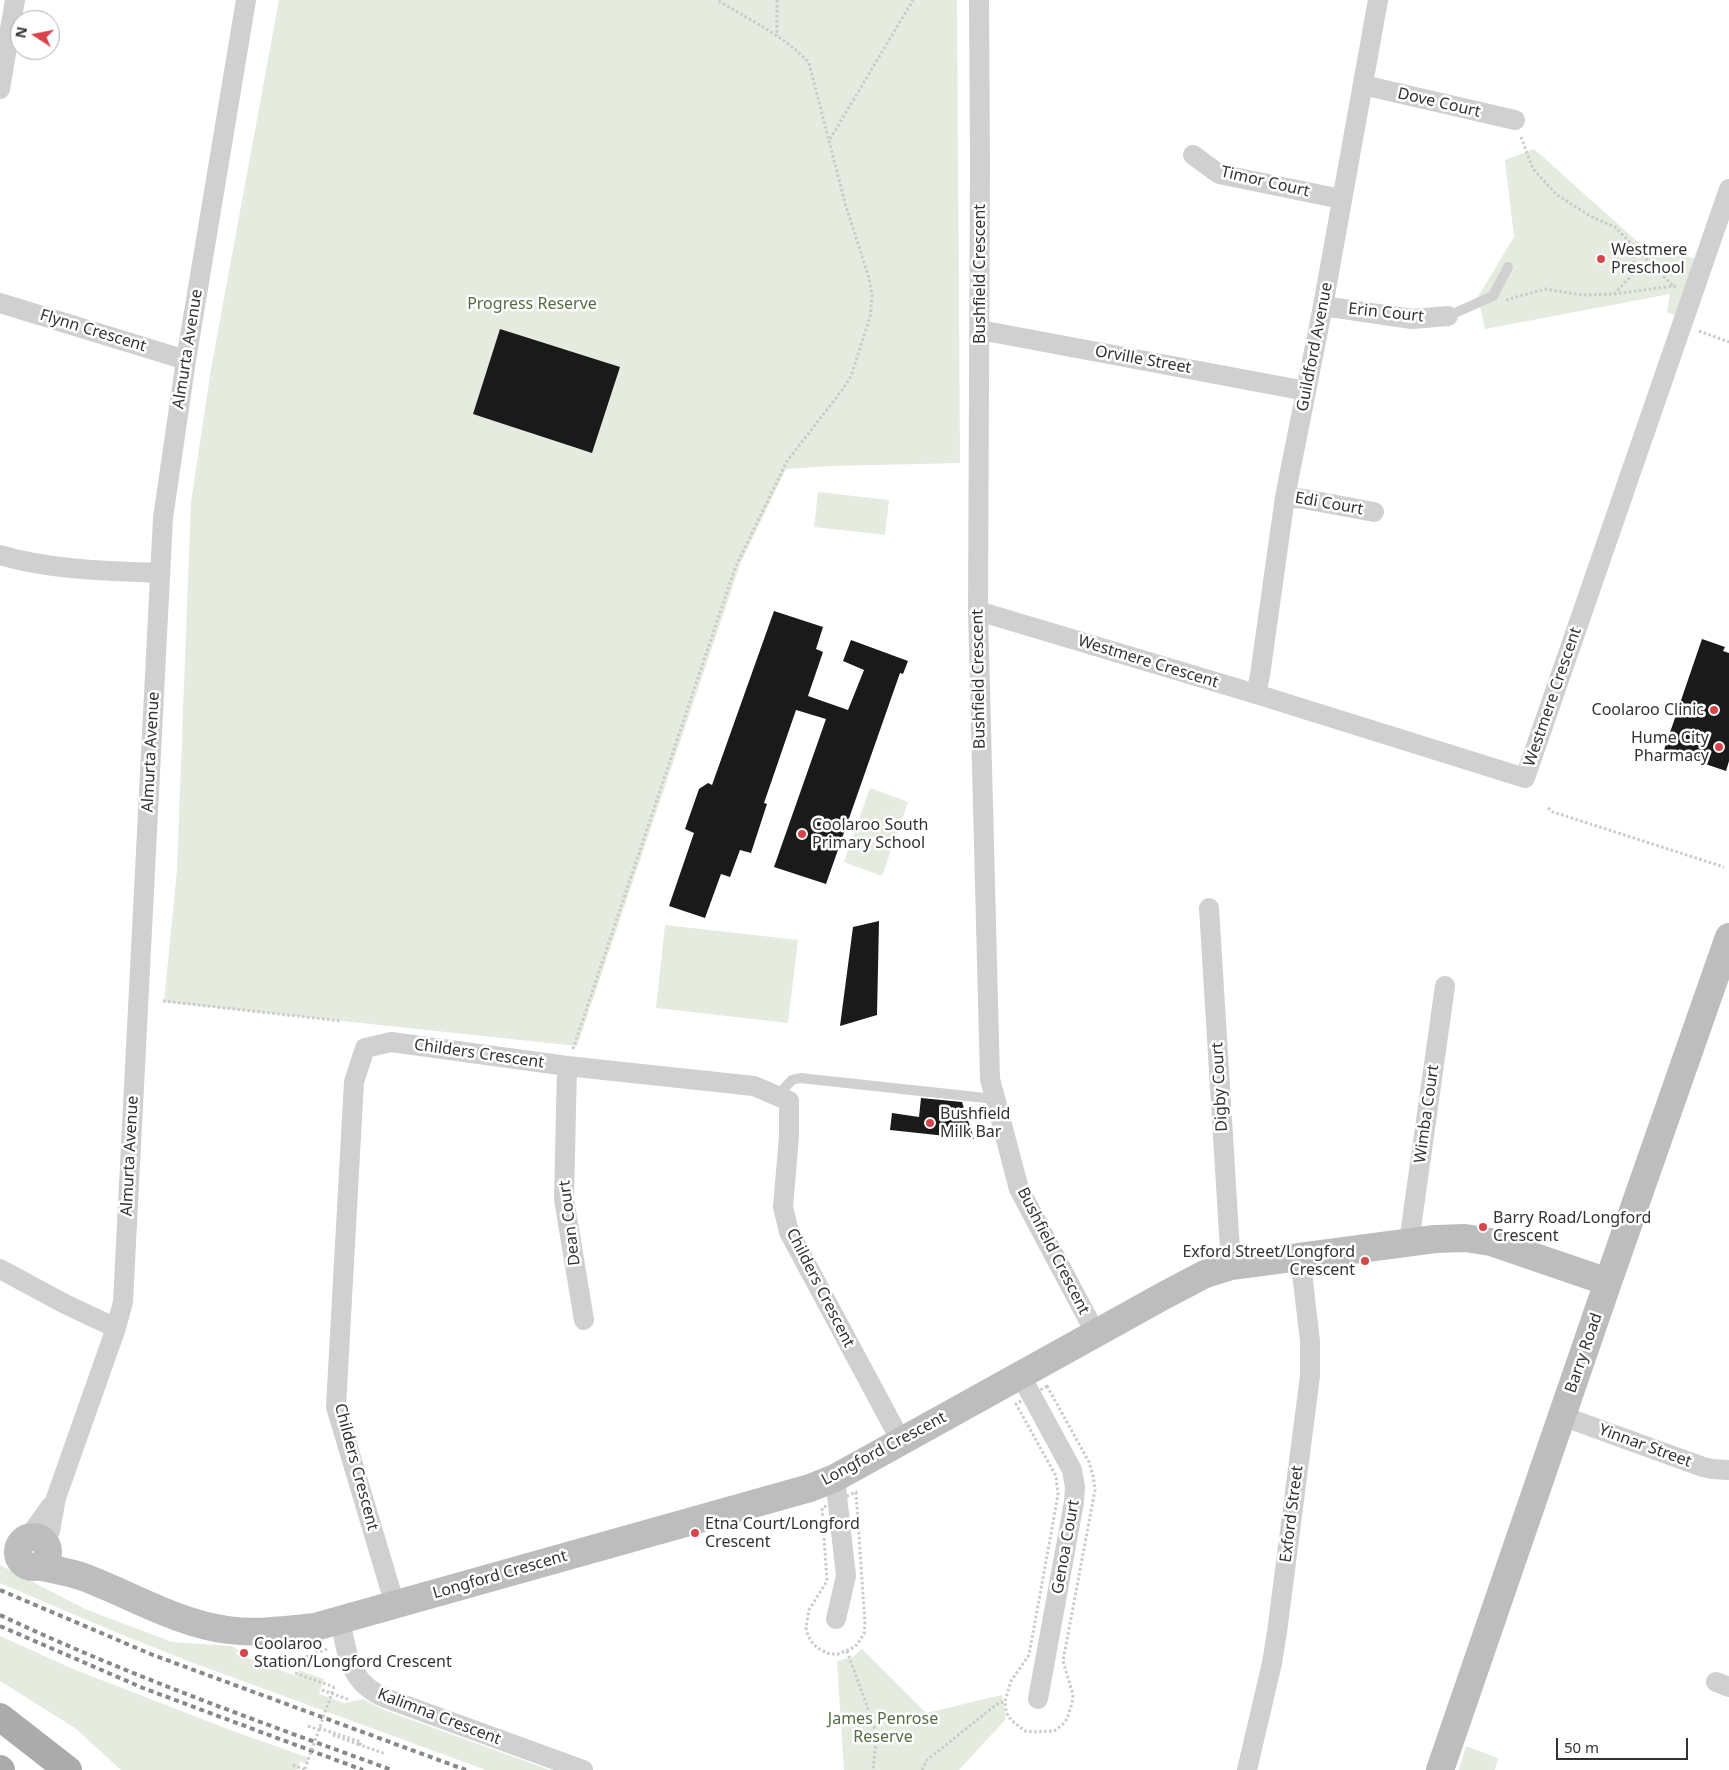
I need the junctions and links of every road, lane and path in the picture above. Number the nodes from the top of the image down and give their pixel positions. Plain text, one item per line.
1 (15, 0) edge
2 (246, 0) edge
3 (717, 0) edge
4 (777, 0) edge
5 (913, 0) edge
6 (979, 0) edge
7 (1378, 0) edge
8 (777, 37) junction
9 (1363, 85) junction
10 (0, 90) edge
11 (1514, 120) joint
12 (829, 140) junction
13 (1193, 155) dead end
14 (1729, 189) edge
15 (1342, 199) junction
16 (1629, 240) junction
17 (1508, 268) dead end
18 (1673, 286) junction
19 (1694, 291) junction
20 (1614, 294) junction
21 (1504, 300) dead end
22 (0, 303) edge
23 (1323, 306) junction
24 (1448, 316) joint
25 (1682, 325) junction
26 (980, 330) junction
27 (1729, 342) edge
28 (186, 360) junction
29 (1306, 391) junction
30 (1285, 497) junction
31 (1374, 512) dead end
32 (0, 555) edge
33 (160, 573) junction
34 (978, 611) junction
35 (1256, 694) junction
36 (1548, 808) dead end
37 (1724, 866) dead end
38 (1209, 908) dead end
39 (1729, 937) edge
40 (1445, 986) dead end
41 (163, 1001) dead end
42 (341, 1021) dead end
43 (567, 1066) junction
44 (777, 1096) junction
45 (994, 1099) junction
46 (1409, 1242) junction
47 (1300, 1256) junction
48 (1230, 1266) junction
49 (0, 1269) edge
50 (1608, 1282) junction
51 (584, 1320) dead end
52 (116, 1328) junction
53 (1096, 1334) junction
54 (1021, 1376) junction
55 (1562, 1416) junction
56 (901, 1441) junction
57 (1729, 1470) edge
58 (835, 1478) junction
59 (25, 1547) edge
60 (395, 1605) junction
61 (836, 1619) dead end
62 (340, 1620) junction
63 (332, 1647) dead end
64 (847, 1651) dead end
65 (306, 1657) dead end
66 (295, 1672) dead end
67 (332, 1694) junction
68 (1038, 1699) dead end
69 (350, 1700) dead end
70 (1006, 1701) dead end
71 (0, 1717) edge
72 (319, 1729) junction
73 (360, 1745) junction
74 (386, 1754) dead end
75 (293, 1765) dead end
76 (68, 1770) edge
77 (306, 1770) edge
78 (583, 1770) edge
79 (873, 1770) edge
80 (922, 1770) edge
81 (1247, 1770) edge
82 (1440, 1770) edge

1 - 10 street
2 - 28 street, Almurta Avenue
3 - 8 path
4 - 8 path
5 - 12 path
6 - 26 street, Bushfield Crescent
7 - 9 street, Guildford Avenue
8 - 12 path
9 - 11 street, Dove Court
9 - 15 street, Guildford Avenue
11 - 16 path
12 - 43 path
13 - 15 street, Timor Court
14 - 19 street, Westmere Crescent
15 - 23 street, Guildford Avenue
16 - 18 path
16 - 20 path
17 - 24 lane
18 - 19 path
18 - 20 path
19 - 25 street, Westmere Crescent
20 - 21 path
22 - 28 street, Flynn Crescent
23 - 24 street, Erin Court
23 - 29 street, Guildford Avenue
25 - 27 path
25 - 35 street, Westmere Crescent
26 - 29 street, Orville Street
26 - 34 street, Bushfield Crescent
28 - 33 street, Almurta Avenue
29 - 30 street, Guildford Avenue
30 - 31 street, Edi Court
30 - 35 street, Guildford Avenue
32 - 33 street
33 - 52 street, Almurta Avenue
34 - 35 street, Westmere Crescent
34 - 45 street, Bushfield Crescent
36 - 37 path
38 - 48 street, Digby Court
39 - 50 street, Barry Road
40 - 46 street, Wimba Court
41 - 42 path
43 - 44 street, Childers Crescent
43 - 51 street, Dean Court
43 - 60 street, Childers Crescent
44 - 45 lane
44 - 56 street, Childers Crescent
45 - 53 street, Bushfield Crescent
46 - 47 street, Longford Crescent
46 - 50 street, Longford Crescent
47 - 48 street, Longford Crescent
47 - 81 street, Exford Street
48 - 53 street, Longford Crescent
49 - 52 street
50 - 55 street, Barry Road
52 - 59 street, Almurta Avenue
53 - 54 street, Longford Crescent
54 - 56 street, Longford Crescent
54 - 68 street, Genoa Court
55 - 57 street, Yinnar Street
55 - 82 street, Barry Road
56 - 58 street, Longford Crescent
58 - 60 street, Longford Crescent
58 - 61 street
59 - 62 street, Longford Crescent
60 - 62 street, Longford Crescent
62 - 78 street, Kalimna Crescent
63 - 65 path
64 - 79 path
66 - 67 path
67 - 69 path
67 - 72 path, bridge
70 - 80 path
71 - 76 main road
72 - 73 path
72 - 73 path
72 - 77 path, bridge
73 - 74 path
75 - 77 path

